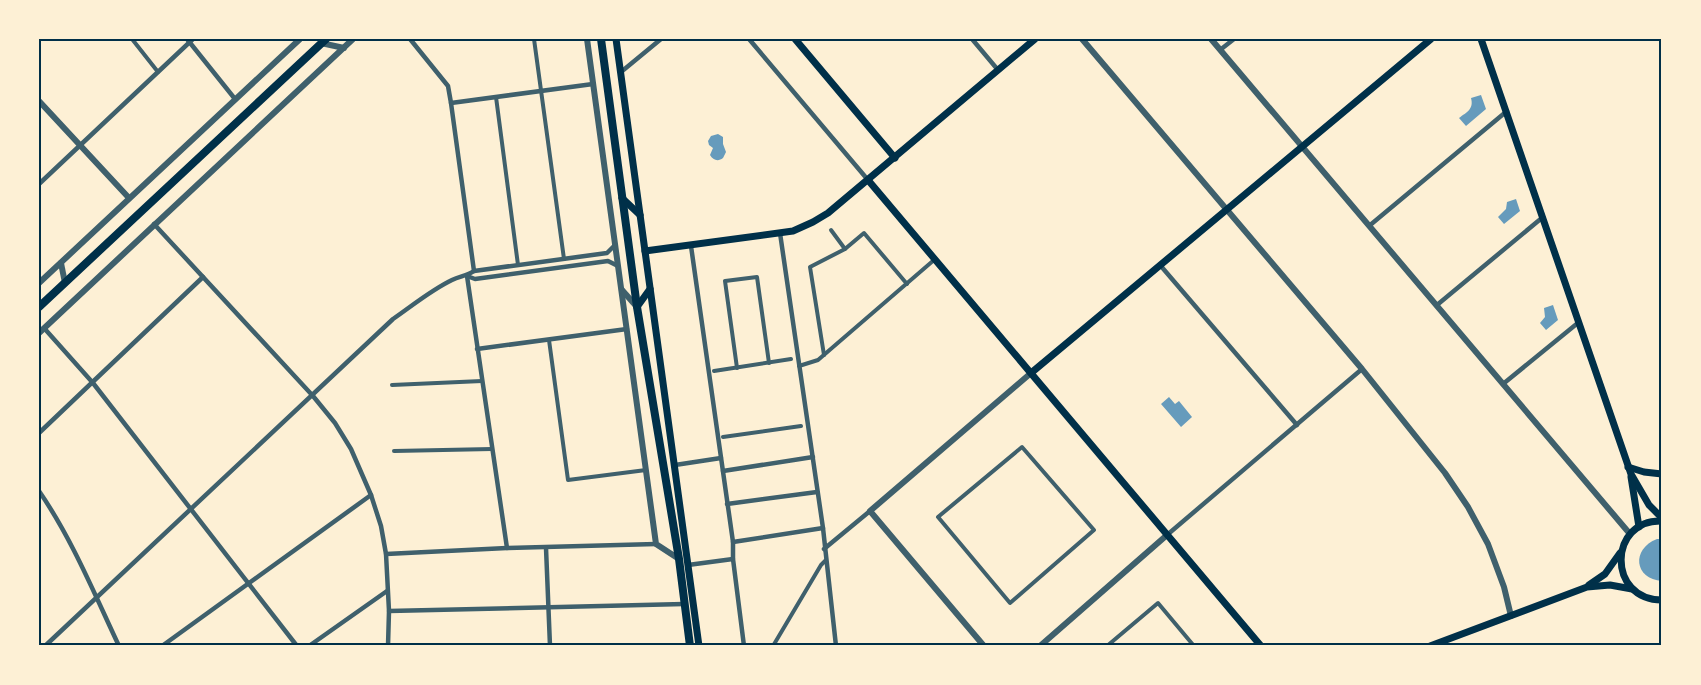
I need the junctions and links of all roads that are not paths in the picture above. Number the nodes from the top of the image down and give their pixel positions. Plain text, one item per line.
1 (132, 39) edge
2 (300, 39) edge
3 (353, 39) edge
4 (410, 39) edge
5 (534, 39) edge
6 (587, 39) edge
7 (601, 39) edge
8 (616, 39) edge
9 (661, 39) edge
10 (749, 39) edge
11 (795, 39) edge
12 (972, 39) edge
13 (1035, 39) edge
14 (1082, 39) edge
15 (1211, 39) edge
16 (1234, 39) edge
17 (1431, 39) edge
18 (1481, 39) edge
19 (190, 40) edge
20 (323, 41) edge
21 (344, 48) junction
22 (1220, 50) junction
23 (998, 70) junction
24 (158, 72) junction
25 (621, 72) junction
26 (593, 84) junction
27 (541, 91) junction
28 (496, 97) junction
29 (235, 99) junction
30 (39, 101) edge
31 (452, 103) junction
32 (1507, 111) junction
33 (81, 146) junction
34 (1302, 147) junction
35 (895, 158) junction
36 (868, 180) junction
37 (39, 184) edge
38 (129, 198) junction
39 (622, 198) junction
40 (1227, 210) junction
41 (640, 215) junction
42 (612, 216) junction
43 (1543, 218) junction
44 (154, 224) junction
45 (1369, 226) junction
46 (831, 230) dead end
47 (780, 232) junction
48 (615, 245) junction
49 (691, 246) junction
50 (845, 249) junction
51 (645, 251) junction
52 (564, 259) junction
53 (935, 260) junction
54 (61, 263) junction
55 (518, 265) junction
56 (1160, 265) junction
57 (618, 266) junction
58 (565, 267) junction
59 (474, 271) junction
60 (518, 273) junction
61 (467, 276) junction
62 (203, 277) junction
63 (65, 283) junction
64 (39, 284) edge
65 (907, 284) junction
66 (621, 289) junction
67 (650, 289) junction
68 (1437, 305) junction
69 (39, 307) edge
70 (637, 307) junction
71 (1579, 322) junction
72 (627, 329) junction
73 (41, 331) edge
74 (549, 340) junction
75 (477, 349) junction
76 (824, 355) junction
77 (791, 359) dead end
78 (769, 363) junction
79 (799, 366) junction
80 (737, 368) junction
81 (1362, 369) junction
82 (714, 371) dead end
83 (1031, 374) junction
84 (482, 381) junction
85 (93, 383) junction
86 (1503, 384) junction
87 (392, 385) dead end
88 (313, 396) junction
89 (1297, 425) junction
90 (801, 426) dead end
91 (39, 433) edge
92 (723, 437) dead end
93 (492, 449) junction
94 (394, 451) dead end
95 (721, 458) junction
96 (813, 458) junction
97 (675, 465) junction
98 (646, 470) junction
99 (1630, 470) junction
100 (723, 471) junction
101 (1662, 474) edge
102 (39, 491) edge
103 (818, 492) junction
104 (371, 495) junction
105 (727, 504) junction
106 (190, 509) junction
107 (870, 511) junction
108 (1662, 519) edge
109 (1639, 527) junction
110 (823, 528) junction
111 (1630, 534) junction
112 (1167, 535) junction
113 (733, 543) junction
114 (656, 544) junction
115 (507, 548) junction
116 (546, 548) junction
117 (824, 549) junction
118 (1622, 551) junction
119 (387, 554) junction
120 (733, 558) junction
121 (679, 559) junction
122 (826, 560) junction
123 (688, 565) junction
124 (248, 584) junction
125 (1587, 587) junction
126 (1632, 589) junction
127 (387, 591) junction
128 (97, 599) junction
129 (1658, 600) edge
130 (1010, 603) joint
131 (684, 604) junction
132 (1662, 606) edge
133 (549, 608) junction
134 (389, 611) junction
135 (1511, 616) junction
136 (45, 646) edge
137 (119, 646) edge
138 (162, 646) edge
139 (297, 646) edge
140 (309, 646) edge
141 (388, 646) edge
142 (550, 646) edge
143 (690, 646) edge
144 (699, 646) edge
145 (744, 646) edge
146 (773, 646) edge
147 (836, 646) edge
148 (984, 646) edge
149 (1040, 646) edge
150 (1107, 646) edge
151 (1194, 646) edge
152 (1261, 646) edge
153 (1430, 646) edge

1 - 24 street
2 - 29 street
3 - 21 street
4 - 31 street
5 - 27 street
6 - 26 street
7 - 39 main road
8 - 25 main road
9 - 25 street
10 - 36 street
11 - 35 main road
12 - 23 street
13 - 23 main road
14 - 40 street
15 - 22 street
16 - 22 street
17 - 34 main road
18 - 32 main road
19 - 24 street
19 - 29 street
20 - 21 street
20 - 63 main road
21 - 44 street
22 - 34 street
23 - 35 main road
24 - 33 street
25 - 41 main road
26 - 27 street
26 - 42 street
27 - 28 street
27 - 52 street
28 - 31 street
28 - 55 street
29 - 38 street
30 - 33 street
31 - 59 street
32 - 43 main road
32 - 45 street
33 - 37 street
33 - 38 street
34 - 40 main road
34 - 45 street
35 - 36 main road
36 - 47 main road
36 - 53 main road
38 - 54 street
39 - 41 main road
39 - 42 street
39 - 70 main road
40 - 56 main road
40 - 81 street
41 - 51 main road
42 - 48 street
43 - 68 street
43 - 71 main road
44 - 62 street
44 - 73 street
45 - 68 street
46 - 50 street
47 - 49 main road
47 - 79 street
48 - 52 street
48 - 57 street
49 - 51 main road
49 - 95 street
50 - 65 street
50 - 76 street
51 - 67 main road
52 - 55 street
52 - 58 street
53 - 65 street
53 - 83 main road
54 - 63 street
54 - 64 street
55 - 59 street
55 - 60 street
56 - 83 main road
56 - 89 street
57 - 58 street
57 - 66 street
58 - 60 street
59 - 61 street
60 - 61 street
61 - 75 street
61 - 88 street
62 - 85 street
62 - 88 street
63 - 69 main road
65 - 76 street
66 - 70 street
66 - 72 street
67 - 70 main road
67 - 97 main road
68 - 86 street
70 - 121 main road
71 - 86 street
71 - 99 main road
72 - 74 street
72 - 98 street
73 - 85 street
74 - 75 street
74 - 98 street
75 - 84 street
76 - 79 street
77 - 78 street
78 - 80 street
78 - 80 street
79 - 96 street
80 - 82 street
81 - 89 street
81 - 135 street
83 - 107 street
83 - 112 main road
84 - 87 street
84 - 93 street
85 - 91 street
85 - 106 street
86 - 111 street
88 - 104 street
88 - 106 street
89 - 112 street
90 - 92 street
93 - 94 street
93 - 115 street
95 - 97 street
95 - 100 street
96 - 100 street
96 - 103 street
97 - 123 main road
98 - 114 street
99 - 101 main road
99 - 108 main road
99 - 109 main road
100 - 105 street
102 - 128 street
103 - 105 street
103 - 110 street
104 - 119 street
104 - 124 street
105 - 113 street
106 - 124 street
106 - 128 street
107 - 117 street
107 - 148 street
108 - 109 main road
109 - 111 main road
110 - 113 street
110 - 117 street
111 - 118 main road
112 - 149 street
112 - 152 main road
113 - 120 street
114 - 116 street
114 - 121 street
115 - 116 street
115 - 119 street
116 - 133 street
117 - 122 street
118 - 125 main road
118 - 126 main road
119 - 127 street
120 - 123 street
120 - 145 street
121 - 131 main road
122 - 146 street
122 - 147 street
123 - 144 main road
124 - 138 street
124 - 139 street
125 - 126 main road
125 - 135 main road
126 - 129 main road
127 - 134 street
127 - 140 street
128 - 136 street
128 - 137 street
129 - 132 main road
130 - 130 street
131 - 133 street
131 - 143 main road
133 - 134 street
133 - 142 street
134 - 141 street
135 - 153 main road
150 - 151 street

